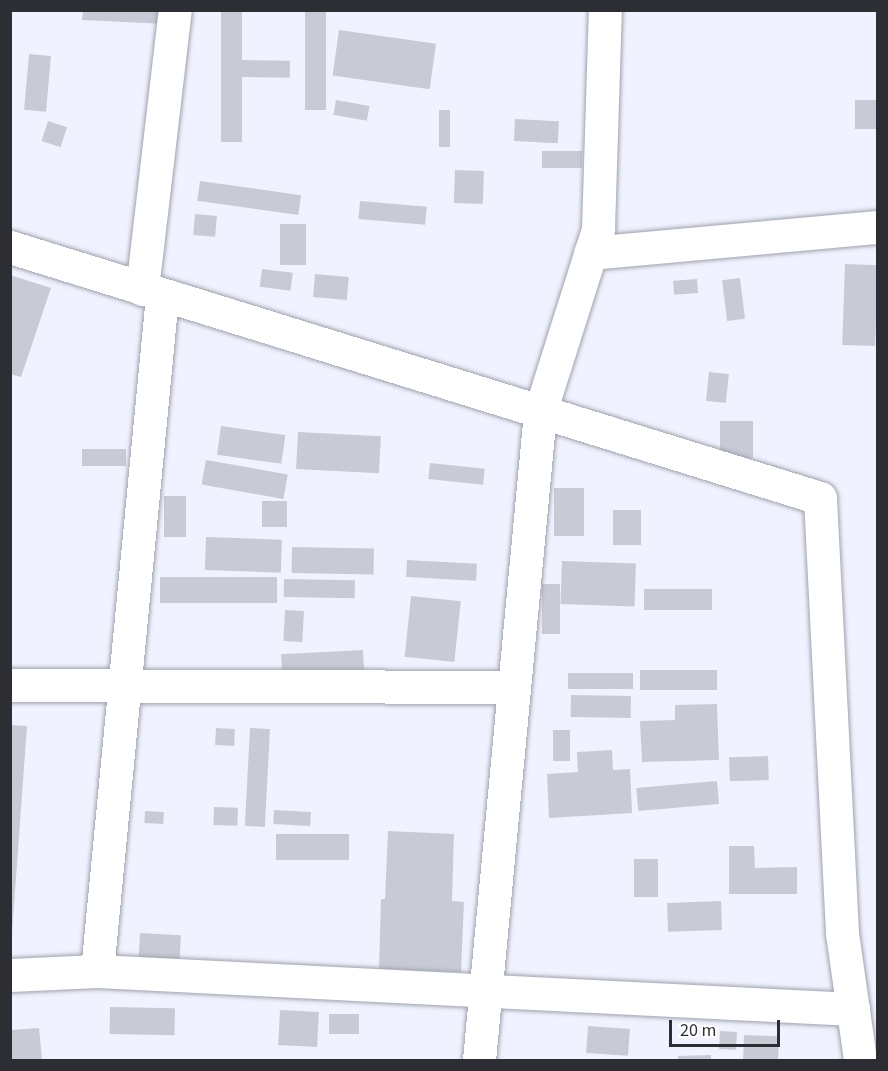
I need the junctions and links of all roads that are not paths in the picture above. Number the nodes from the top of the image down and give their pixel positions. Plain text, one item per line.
1 (175, 10) edge
2 (605, 10) edge
3 (878, 227) edge
4 (10, 247) edge
5 (590, 253) junction
6 (152, 293) junction
7 (540, 412) junction
8 (10, 685) edge
9 (124, 686) junction
10 (514, 687) junction
11 (98, 971) junction
12 (10, 975) edge
13 (486, 991) junction
14 (853, 1009) junction
15 (479, 1060) edge
16 (860, 1060) edge

1 - 6 street
2 - 5 street
3 - 5 street
4 - 6 street
5 - 7 street
6 - 7 street
6 - 9 street
7 - 10 street
7 - 14 street
8 - 9 street
9 - 10 street
9 - 11 street
10 - 13 street
11 - 12 street
11 - 13 street
13 - 14 street
13 - 15 street
14 - 16 street

